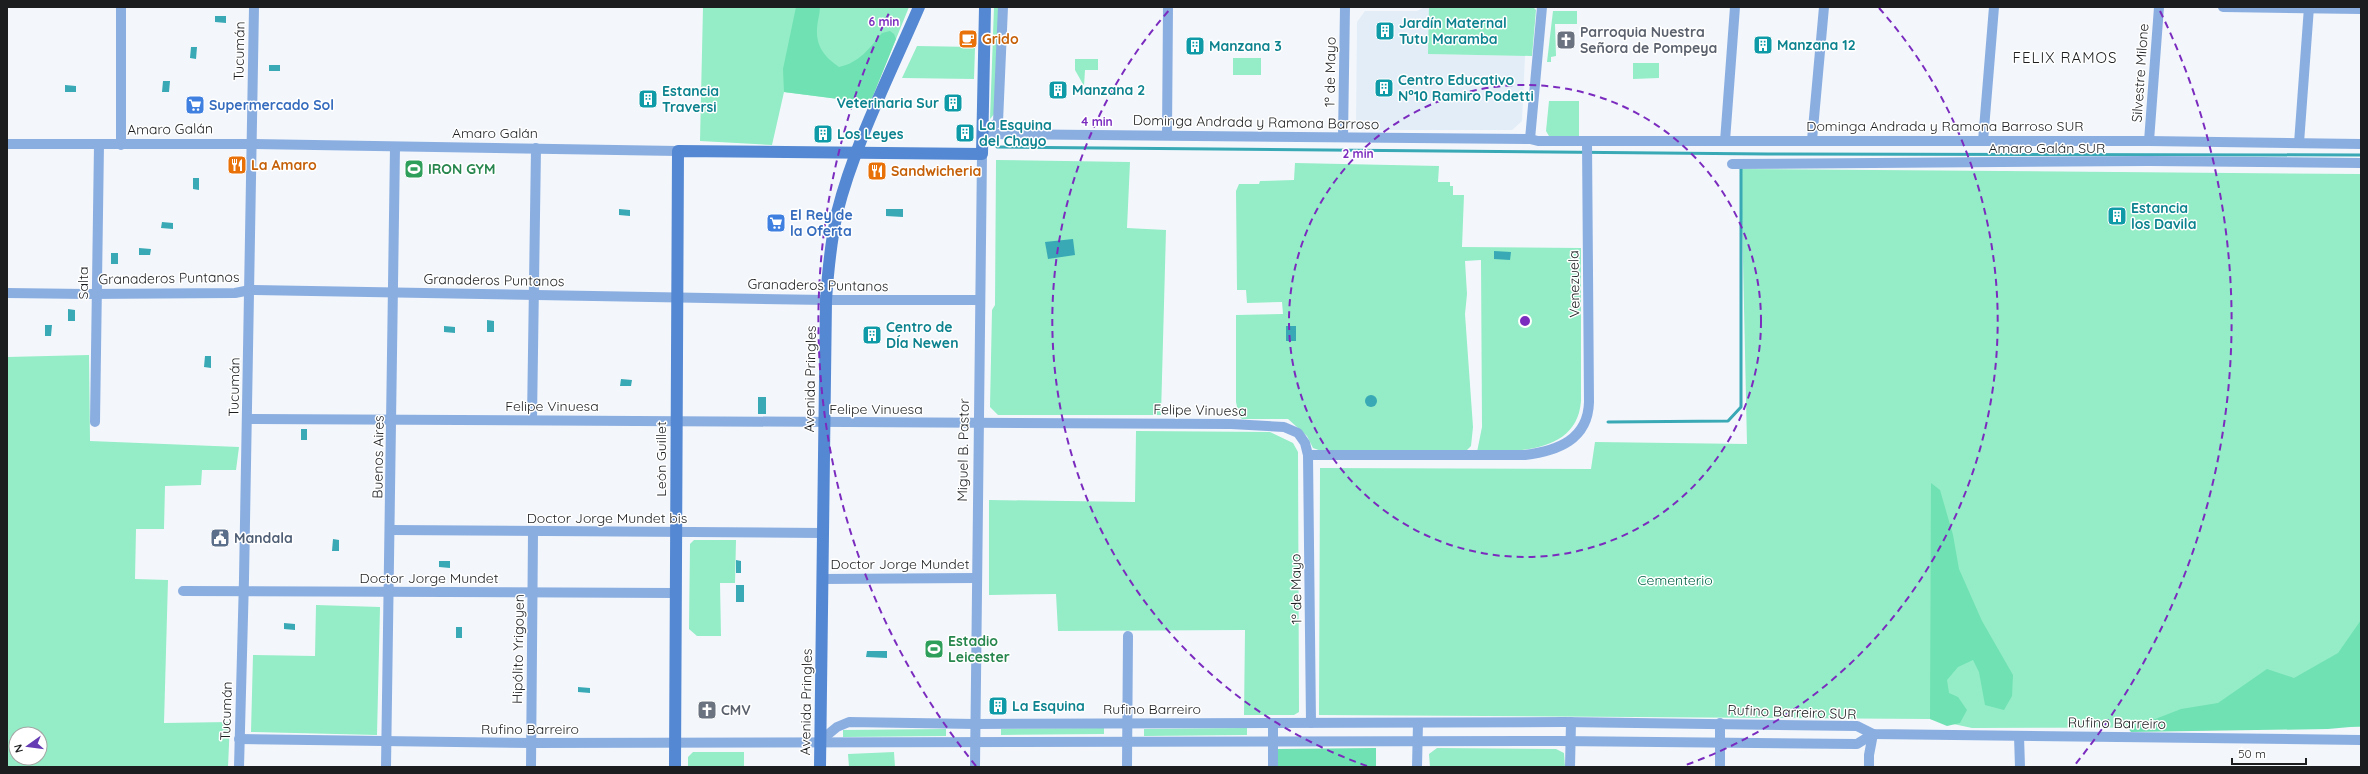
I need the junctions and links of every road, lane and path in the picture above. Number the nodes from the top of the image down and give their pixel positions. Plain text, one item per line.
1 (121, 7) edge
2 (254, 7) edge
3 (919, 7) edge
4 (985, 7) edge
5 (1003, 7) edge
6 (1168, 7) edge
7 (1344, 7) edge
8 (1542, 7) edge
9 (1736, 7) edge
10 (1824, 7) edge
11 (1994, 7) edge
12 (2159, 7) edge
13 (2223, 7) edge
14 (2309, 7) edge
15 (2361, 9) edge
16 (982, 134) junction
17 (1167, 136) junction
18 (1343, 137) junction
19 (1530, 139) junction
20 (1812, 140) junction
21 (1587, 141) junction
22 (1725, 141) junction
23 (1983, 141) junction
24 (2149, 141) junction
25 (2299, 143) junction
26 (7, 144) edge
27 (99, 144) junction
28 (251, 144) junction
29 (2361, 144) edge
30 (121, 145) junction
31 (395, 147) junction
32 (536, 148) junction
33 (678, 151) junction
34 (856, 154) junction
35 (982, 154) junction
36 (2361, 163) edge
37 (1732, 164) dead end
38 (250, 290) junction
39 (7, 293) edge
40 (393, 293) junction
41 (97, 294) junction
42 (534, 294) junction
43 (677, 297) junction
44 (826, 300) junction
45 (980, 300) junction
46 (247, 419) junction
47 (392, 419) junction
48 (532, 420) junction
49 (676, 420) junction
50 (95, 422) dead end
51 (978, 422) junction
52 (824, 423) junction
53 (1308, 455) junction
54 (391, 530) junction
55 (533, 532) junction
56 (675, 532) junction
57 (823, 533) junction
58 (976, 578) junction
59 (823, 579) junction
60 (183, 591) dead end
61 (244, 591) junction
62 (390, 592) junction
63 (533, 592) junction
64 (675, 593) junction
65 (1128, 636) dead end
66 (1571, 722) junction
67 (1273, 723) junction
68 (1311, 723) junction
69 (1418, 723) junction
70 (1720, 723) junction
71 (975, 724) junction
72 (1127, 724) junction
73 (1874, 734) junction
74 (2019, 736) junction
75 (239, 739) junction
76 (2361, 740) edge
77 (675, 741) junction
78 (820, 741) junction
79 (976, 741) junction
80 (1127, 741) junction
81 (1274, 741) junction
82 (1417, 741) junction
83 (1570, 741) junction
84 (386, 742) junction
85 (531, 743) junction
86 (1720, 743) junction
87 (239, 767) edge
88 (386, 767) edge
89 (531, 767) edge
90 (675, 767) edge
91 (820, 767) edge
92 (975, 767) edge
93 (1127, 767) edge
94 (1273, 767) edge
95 (1417, 767) edge
96 (1570, 767) edge
97 (1720, 767) edge
98 (1869, 767) edge
99 (2020, 767) edge

1 - 30 street
2 - 28 street, Tucumán
3 - 34 street, Avenida Pringles
4 - 16 street, Miguel B. Pastor
5 - 16 street
6 - 17 street
7 - 18 street, 1º de Mayo
8 - 19 street
9 - 22 street
10 - 20 street
11 - 23 street
12 - 24 street, Silvestre Milone
13 - 14 street
14 - 15 street
14 - 25 street
16 - 17 street, Dominga Andrada y Ramona Barroso
16 - 35 street, Miguel B. Pastor
17 - 18 street, Dominga Andrada y Ramona Barroso
18 - 19 street, Dominga Andrada y Ramona Barroso
19 - 21 street, Dominga Andrada y Ramona Barroso SUR
20 - 22 street, Dominga Andrada y Ramona Barroso SUR
20 - 23 street, Dominga Andrada y Ramona Barroso SUR
21 - 22 street, Dominga Andrada y Ramona Barroso SUR
21 - 53 street, Venezuela
23 - 24 street, Dominga Andrada y Ramona Barroso SUR
24 - 25 street, Dominga Andrada y Ramona Barroso SUR
25 - 29 street, Dominga Andrada y Ramona Barroso SUR
26 - 27 street, Amaro Galán
27 - 30 street, Amaro Galán
27 - 41 street, Salta
28 - 30 street, Amaro Galán
28 - 31 street, Amaro Galán
28 - 38 street, Tucumán
31 - 32 street, Amaro Galán
31 - 40 street, Buenos Aires
32 - 33 street, Amaro Galán
32 - 42 street
33 - 34 street, Amaro Galán
33 - 43 street, León Guillet
34 - 35 street, Amaro Galán
34 - 44 street, Avenida Pringles
35 - 45 street, Miguel B. Pastor
36 - 37 street, Amaro Galán SUR
38 - 40 street, Granaderos Puntanos
38 - 41 street, Granaderos Puntanos
38 - 46 street, Tucumán
39 - 41 street, Granaderos Puntanos
40 - 42 street, Granaderos Puntanos
40 - 47 street, Buenos Aires
41 - 50 street, Salta
42 - 43 street, Granaderos Puntanos
42 - 48 street
43 - 44 street, Granaderos Puntanos
43 - 49 street, León Guillet
44 - 45 street, Granaderos Puntanos
44 - 52 street, Avenida Pringles
45 - 51 street, Miguel B. Pastor
46 - 47 street, Felipe Vinuesa
46 - 61 street, Tucumán
47 - 48 street, Felipe Vinuesa
47 - 54 street, Buenos Aires
48 - 49 street, Felipe Vinuesa
49 - 52 street, Felipe Vinuesa
49 - 56 street, León Guillet
51 - 52 street, Felipe Vinuesa
51 - 53 street, Felipe Vinuesa
51 - 58 street, Miguel B. Pastor
52 - 57 street, Avenida Pringles
53 - 68 street, 1º de Mayo
54 - 55 street, Doctor Jorge Mundet bis
54 - 62 street, Buenos Aires
55 - 56 street, Doctor Jorge Mundet bis
55 - 63 street, Hipólito Yrigoyen
56 - 57 street, Doctor Jorge Mundet bis
56 - 64 street, León Guillet
57 - 59 street, Avenida Pringles
58 - 59 street, Doctor Jorge Mundet
58 - 71 street, Miguel B. Pastor
59 - 78 street, Avenida Pringles
60 - 61 street, Doctor Jorge Mundet
61 - 62 street, Doctor Jorge Mundet
61 - 75 street, Tucumán
62 - 63 street, Doctor Jorge Mundet
62 - 84 street, Buenos Aires
63 - 64 street, Doctor Jorge Mundet
63 - 85 street, Hipólito Yrigoyen
64 - 77 street, León Guillet
65 - 72 street
66 - 69 street, Rufino Barreiro SUR
66 - 70 street, Rufino Barreiro SUR
66 - 83 street
67 - 68 street, Rufino Barreiro
67 - 72 street, Rufino Barreiro
67 - 81 street
68 - 69 street, Rufino Barreiro
69 - 82 street
70 - 73 street, Rufino Barreiro SUR
70 - 86 street
71 - 72 street, Rufino Barreiro
71 - 78 street, Rufino Barreiro
71 - 79 street, Miguel B. Pastor
72 - 80 street
73 - 74 street, Rufino Barreiro
73 - 86 street, Rufino Barreiro SUR
73 - 98 street
74 - 76 street, Rufino Barreiro
74 - 99 street
75 - 84 street, Rufino Barreiro
75 - 87 street, Tucumán
77 - 78 street, Rufino Barreiro
77 - 85 street, Rufino Barreiro
77 - 90 street, León Guillet
78 - 79 street, Rufino Barreiro
78 - 91 street, Avenida Pringles
79 - 80 street, Rufino Barreiro
79 - 92 street, Miguel B. Pastor
80 - 81 street, Rufino Barreiro
80 - 93 street
81 - 82 street, Rufino Barreiro
81 - 94 street
82 - 83 street, Rufino Barreiro SUR
82 - 95 street
83 - 86 street, Rufino Barreiro SUR
83 - 96 street
84 - 85 street, Rufino Barreiro
84 - 88 street, Buenos Aires
85 - 89 street, Hipólito Yrigoyen
86 - 97 street

